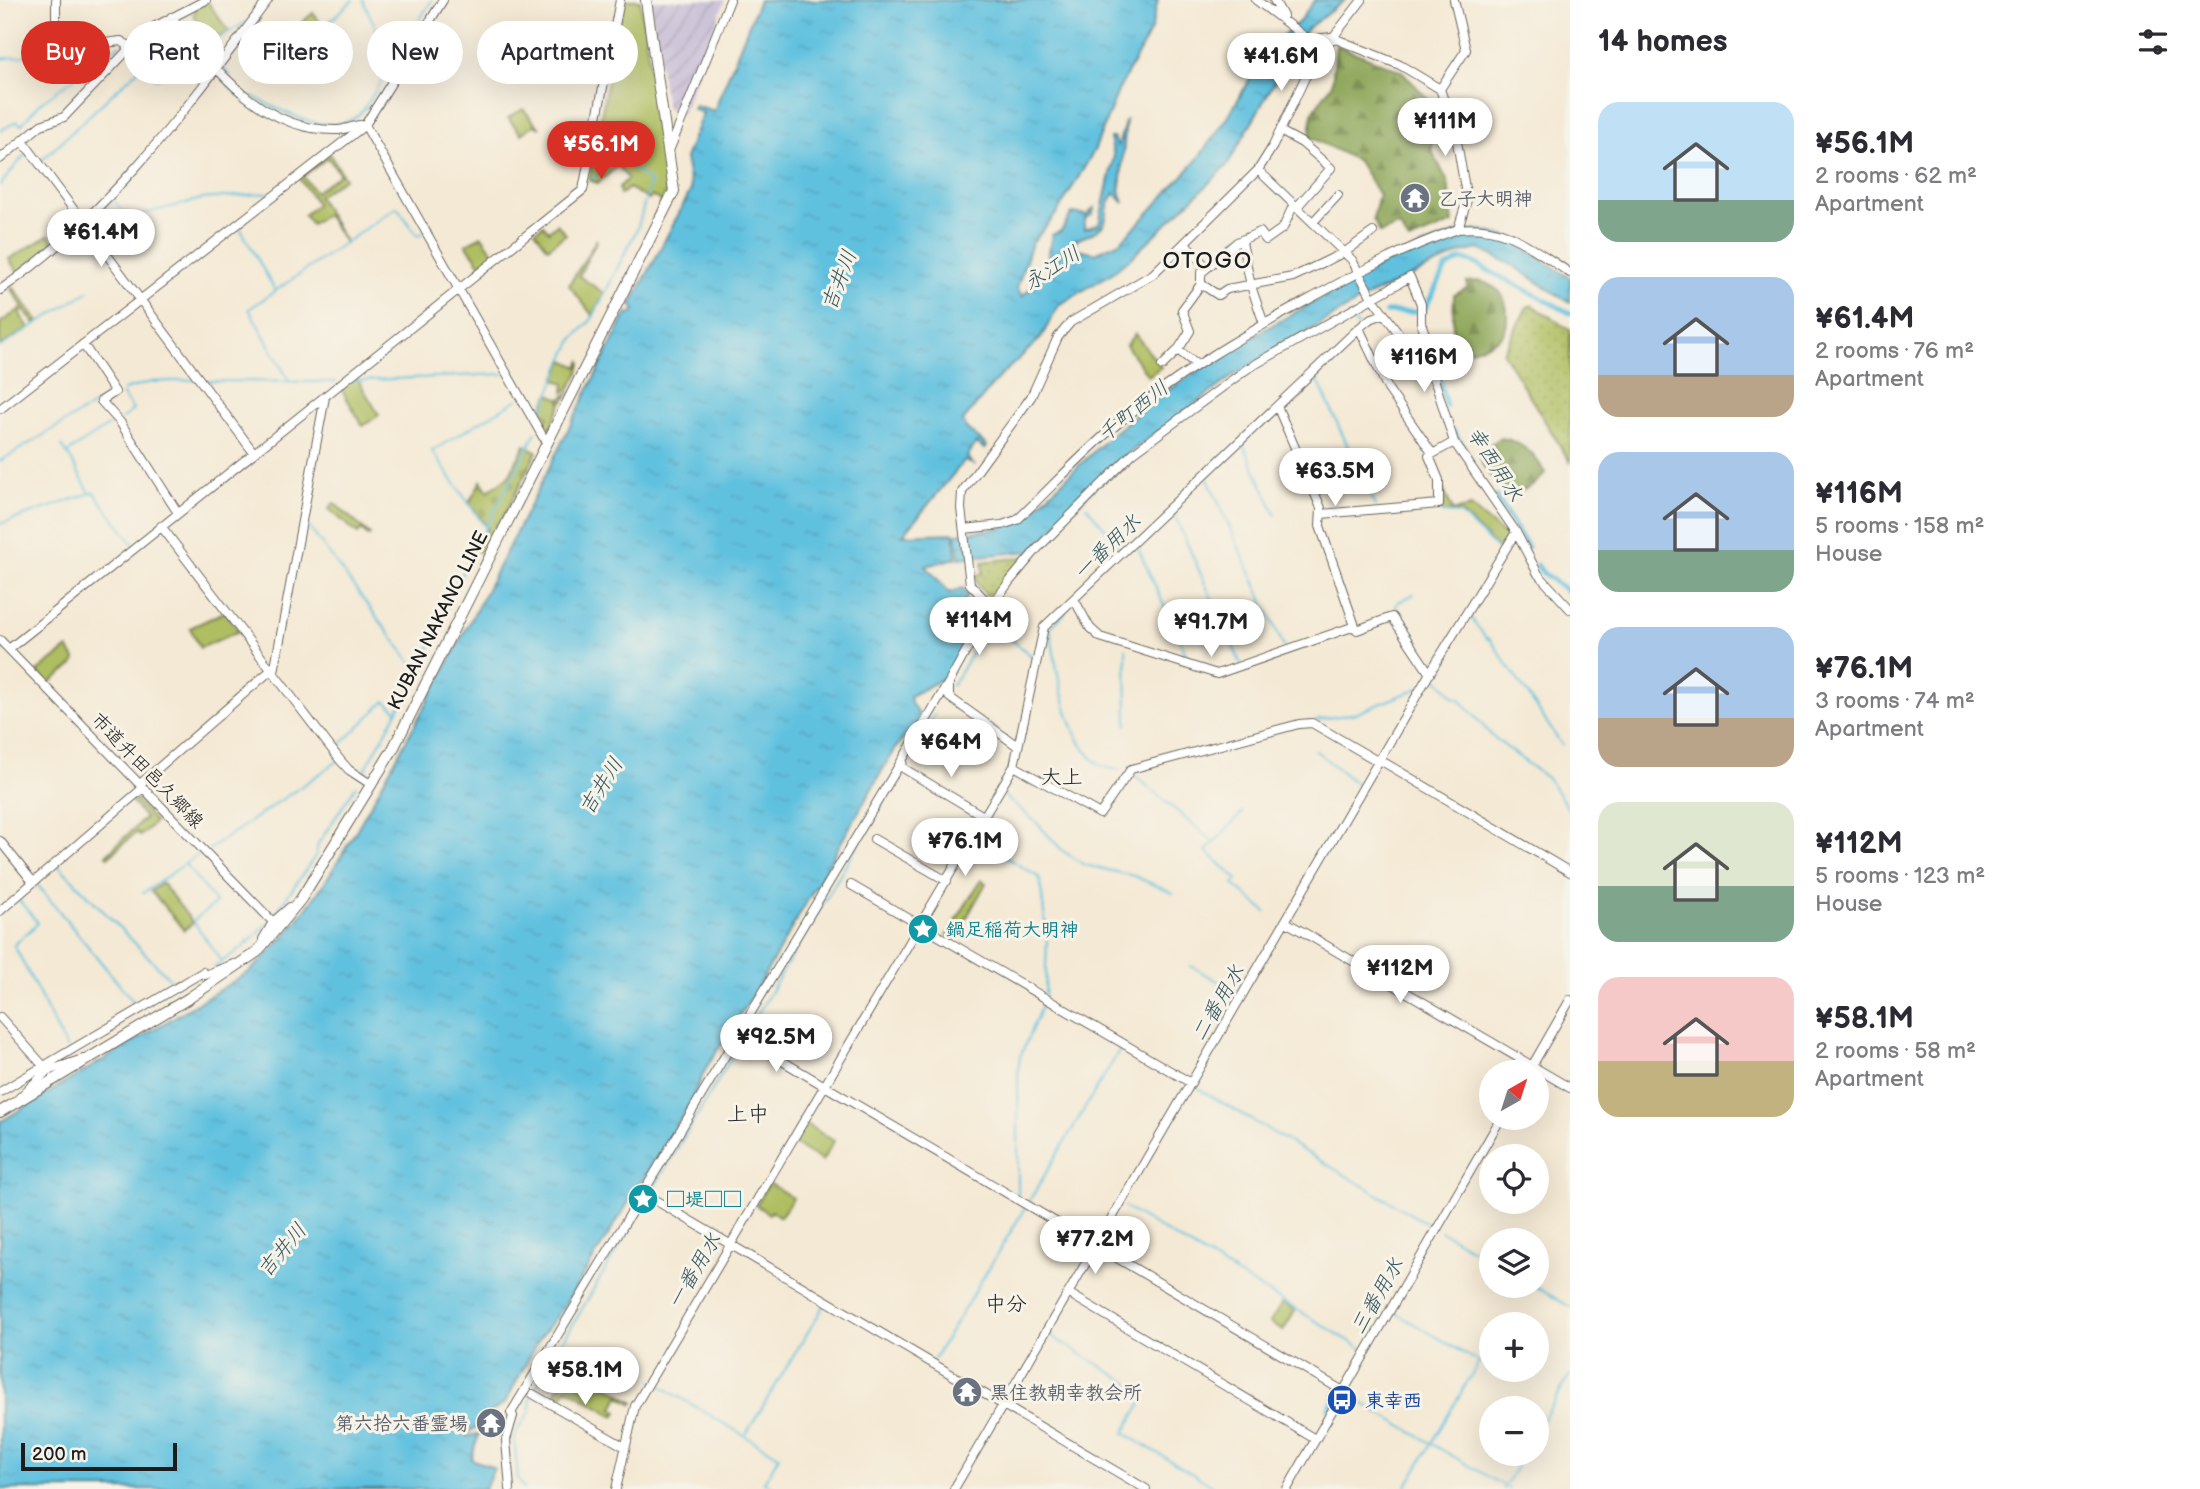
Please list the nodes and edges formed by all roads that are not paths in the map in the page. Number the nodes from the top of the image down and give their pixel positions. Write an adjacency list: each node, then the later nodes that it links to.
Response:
1 (57, 0): 17 (street)
2 (206, 0): 12 (street)
3 (268, 0): 19 (street)
4 (443, 0): 23 (street)
5 (646, 0): 26 (main road, KUBAN NAKANO LINE)
6 (730, 0): 26 (street)
7 (1256, 0): 15 (street)
8 (1274, 0): 15 (street)
9 (1362, 0): 16 (street)
10 (1454, 0): 22 (street)
11 (618, 1): 43 (street)
12 (171, 18): 13 (street); 14 (street)
13 (165, 21)
14 (174, 21)
15 (1284, 22): 16 (street)
16 (1331, 37): 22 (street); 24 (street)
17 (124, 43)
18 (124, 49): 25 (street)
19 (224, 58)
20 (224, 77): 23 (street)
21 (203, 84): 32 (street)
22 (1440, 89): 33 (street)
23 (364, 125): 43 (street); 46 (street)
24 (1280, 131): 28 (street); 30 (street)
25 (22, 140): 27 (street); 32 (street)
26 (669, 151): 58 (main road, KUBAN NAKANO LINE)
27 (0, 159)
28 (1258, 170): 30 (street); 36 (street)
29 (1338, 195): 31 (street)
30 (1294, 207): 31 (street); 35 (street)
31 (1313, 222): 37 (street)
32 (84, 223): 44 (street); 46 (street)
33 (1458, 229): 39 (street); 40 (street)
34 (1373, 233): 37 (street)
35 (1242, 242): 38 (street); 42 (street)
36 (1186, 244): 38 (street); 65 (street)
37 (1345, 252): 39 (street); 42 (street)
38 (1207, 268): 41 (street)
39 (1359, 273): 45 (street); 48 (street)
40 (1570, 273)
41 (1201, 284): 42 (street); 51 (street)
42 (1252, 284): 48 (street)
43 (458, 288): 55 (street); 58 (street)
44 (0, 290)
45 (1371, 296): 47 (street); 54 (street); 68 (street)
46 (140, 299): 50 (street); 60 (street)
47 (1384, 314): 49 (street); 54 (street)
48 (1264, 324): 52 (street)
49 (1359, 328): 56 (street); 61 (street)
50 (83, 344): 57 (street); 62 (street)
51 (1178, 350): 52 (street); 53 (street)
52 (1197, 365): 65 (street)
53 (1162, 366)
54 (1436, 382): 59 (street)
55 (323, 398): 60 (street); 72 (street)
56 (1277, 406): 63 (street); 67 (street)
57 (0, 409)
58 (548, 441): 79 (main road, KUBAN NAKANO LINE)
59 (1454, 442): 61 (street); 66 (street)
60 (253, 451): 62 (street)
61 (1431, 454): 63 (street)
62 (178, 512): 64 (street)
63 (1321, 514): 70 (street)
64 (162, 526): 71 (street); 72 (street)
65 (964, 529): 68 (street)
66 (1516, 532): 69 (street); 73 (street)
67 (1072, 602): 70 (street); 75 (street)
68 (991, 606): 74 (street)
69 (1570, 609)
70 (1355, 626): 73 (street)
71 (4, 646): 80 (street, 市道升田邑久郷線)
72 (272, 672): 79 (street); 80 (street)
73 (1430, 674): 77 (street)
74 (949, 682): 75 (street); 76 (street)
75 (1016, 745): 78 (street)
76 (903, 757): 81 (street); 97 (street)
77 (1378, 761): 78 (street); 84 (street); 91 (street)
78 (1014, 764): 81 (street)
79 (372, 785): 88 (main road, KUBAN NAKANO LINE)
80 (141, 786): 86 (street); 90 (street, 市道升田邑久郷線)
81 (984, 816): 85 (street)
82 (874, 839): 85 (street)
83 (0, 841): 86 (street)
84 (1570, 872)
85 (946, 880): 92 (street)
86 (32, 881): 89 (street)
87 (851, 885): 92 (street)
88 (301, 899): 90 (street); 93 (main road, KUBAN NAKANO LINE)
89 (0, 911)
90 (273, 922): 93 (street)
91 (1286, 922): 99 (street); 103 (street)
92 (919, 924): 103 (street); 104 (street)
93 (257, 951): 94 (main road, KUBAN NAKANO LINE)
94 (247, 961): 98 (main road, KUBAN NAKANO LINE); 101 (street)
95 (1570, 1000): 100 (street)
96 (0, 1017): 101 (street)
97 (741, 1037): 104 (street); 110 (street)
98 (89, 1059): 101 (street); 107 (main road, KUBAN NAKANO LINE)
99 (1517, 1060)
100 (1533, 1060)
101 (46, 1068): 106 (street); 107 (street)
102 (1549, 1077): 105 (street)
103 (1190, 1082): 112 (street)
104 (823, 1086): 111 (street); 112 (street)
105 (1570, 1088)
106 (0, 1092)
107 (16, 1102): 108 (main road, KUBAN NAKANO LINE)
108 (0, 1112)
109 (1494, 1130): 114 (street)
110 (647, 1195): 111 (street); 119 (street)
111 (729, 1244): 116 (street); 118 (street)
112 (1095, 1244): 113 (street); 114 (street)
113 (1068, 1293): 116 (street); 117 (street)
114 (1341, 1389): 117 (street)
115 (533, 1394): 118 (street)
116 (1001, 1404): 121 (street); 122 (street)
117 (1313, 1438): 123 (street)
118 (624, 1446): 120 (street)
119 (510, 1489)
120 (616, 1489)
121 (954, 1489)
122 (1146, 1489)
123 (1287, 1489)

